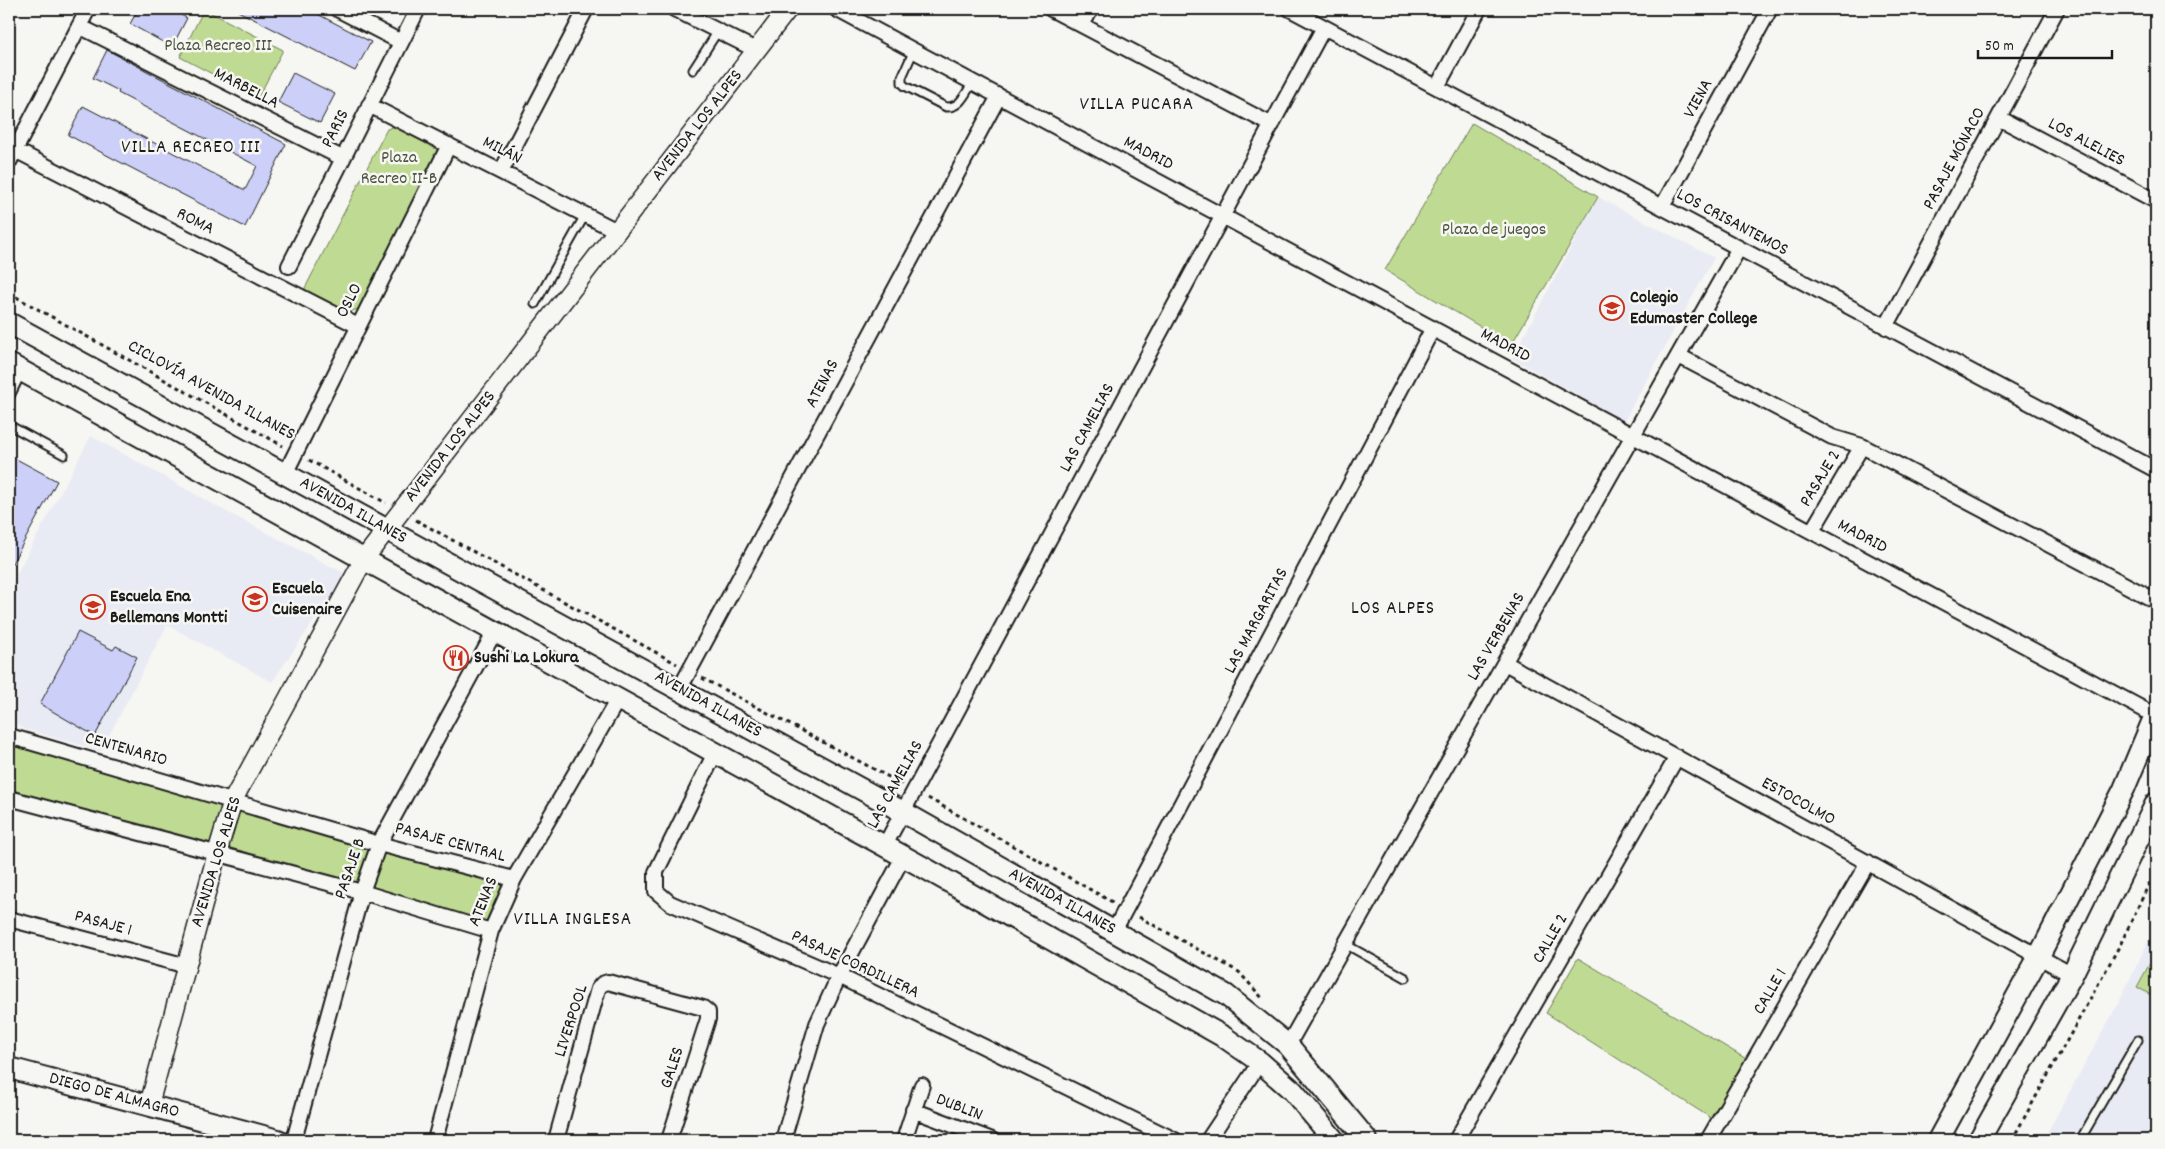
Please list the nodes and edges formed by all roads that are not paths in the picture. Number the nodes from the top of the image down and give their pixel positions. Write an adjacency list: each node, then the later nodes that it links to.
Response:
1 (337, 9): 17 (street)
2 (418, 9): 17 (street, PARIS)
3 (586, 9): 30 (street)
4 (674, 9): 16 (street)
5 (788, 9): 18 (street, AVENIDA LOS ALPES)
6 (836, 9): 19 (street, MADRID)
7 (1052, 9): 14 (street)
8 (1091, 9): 14 (street)
9 (1290, 9): 15 (street, LOS CRISANTEMOS)
10 (1479, 9): 22 (street)
11 (1770, 9): 32 (street, VIENA)
12 (2057, 9): 25 (street, PASAJE MÓNACO)
13 (82, 14): 28 (street); 29 (street, MARBELLA)
14 (1082, 25): 26 (street)
15 (1324, 27): 22 (street, LOS CRISANTEMOS); 26 (street, LAS CAMELIAS)
16 (718, 31): 18 (street); 20 (lane)
17 (401, 42): 24 (street, PARIS)
18 (756, 50): 35 (street, AVENIDA LOS ALPES)
19 (914, 50): 21 (street, MADRID); 21 (lane)
20 (693, 70)
21 (973, 82): 23 (street, MADRID)
22 (1437, 87): 32 (street, LOS CRISANTEMOS)
23 (1000, 96): 34 (street, MADRID); 58 (street, ATENAS)
24 (370, 104): 27 (street, MILÁN); 29 (street, PARIS)
25 (1999, 118): 31 (street, LOS ALELIES); 41 (street, PASAJE MÓNACO)
26 (1272, 125): 34 (street, LAS CAMELIAS)
27 (449, 145): 30 (street, MILÁN); 40 (street, OSLO)
28 (12, 156): 40 (street, ROMA)
29 (342, 158): 37 (street, PARIS)
30 (501, 172): 33 (street, MILÁN)
31 (2156, 201)
32 (1662, 207): 36 (street, LOS CRISANTEMOS)
33 (586, 214): 35 (street, MILÁN); 38 (lane)
34 (1223, 216): 42 (street, MADRID); 67 (street, LAS CAMELIAS)
35 (617, 231): 52 (street, AVENIDA LOS ALPES)
36 (1739, 248): 41 (street, LOS CRISANTEMOS); 43 (street, LAS VERBENAS)
37 (288, 266)
38 (535, 304)
39 (9, 323): 51 (main road, AVENIDA ILLANES)
40 (358, 326): 51 (street, OSLO)
41 (1886, 327): 50 (street, LOS CRISANTEMOS)
42 (1433, 328): 47 (street, MADRID); 77 (street, LAS MARGARITAS)
43 (1679, 356): 47 (street, LAS VERBENAS); 48 (street)
44 (16, 368): 45 (lane); 54 (main road, AVENIDA ILLANES)
45 (9, 398)
46 (9, 425): 49 (lane)
47 (1633, 436): 53 (street, MADRID); 57 (street, LAS VERBENAS)
48 (1862, 446): 53 (street, PASAJE 2); 55 (street)
49 (64, 455)
50 (2156, 470)
51 (285, 474): 52 (main road, AVENIDA ILLANES)
52 (387, 530): 54 (street, AVENIDA LOS ALPES); 58 (main road, AVENIDA ILLANES)
53 (1812, 531): 60 (street, MADRID)
54 (364, 558): 56 (main road, AVENIDA ILLANES); 65 (street, AVENIDA LOS ALPES)
55 (2156, 601)
56 (495, 631): 59 (main road, AVENIDA ILLANES); 68 (street, PASAJE B)
57 (1505, 662): 63 (street, ESTOCOLMO); 78 (street, LAS VERBENAS)
58 (679, 690): 67 (main road, AVENIDA ILLANES)
59 (618, 699): 62 (main road, AVENIDA ILLANES); 73 (street, ATENAS)
60 (2156, 714): 79 (main road)
61 (9, 736): 65 (street, CENTENARIO)
62 (714, 753): 69 (main road, AVENIDA ILLANES); 82 (street, PASAJE CORDILLERA)
63 (1678, 757): 72 (street, ESTOCOLMO); 105 (street, CALLE 2)
64 (9, 798): 70 (street)
65 (233, 800): 68 (street, PASAJE CENTRAL); 70 (street, AVENIDA LOS ALPES)
66 (2156, 803): 81 (main road)
67 (903, 812): 69 (street, LAS CAMELIAS); 77 (main road, AVENIDA ILLANES)
68 (378, 844): 73 (street, PASAJE CENTRAL); 74 (street, PASAJE B)
69 (884, 847): 71 (main road, AVENIDA ILLANES)
70 (217, 853): 74 (street); 80 (street, AVENIDA LOS ALPES)
71 (903, 857): 82 (street); 87 (main road, AVENIDA ILLANES)
72 (1868, 862): 79 (street, ESTOCOLMO); 106 (street, CALLE 1)
73 (514, 880): 76 (street, ATENAS)
74 (362, 892): 76 (street); 94 (street, PASAJE B)
75 (9, 919): 80 (street, PASAJE 1)
76 (491, 931): 95 (street, ATENAS)
77 (1114, 931): 86 (main road, AVENIDA ILLANES)
78 (1345, 944): 83 (lane); 86 (street, LAS VERBENAS)
79 (2039, 956): 81 (street, ESTOCOLMO); 107 (main road)
80 (188, 966): 90 (street, AVENIDA LOS ALPES)
81 (2072, 975): 108 (main road)
82 (839, 976): 98 (street); 101 (street, PASAJE CORDILLERA)
83 (1406, 978)
84 (703, 1008): 96 (street, LIVERPOOL); 97 (street, GALES)
85 (2138, 1040): 109 (lane)
86 (1288, 1045): 104 (main road, AVENIDA ILLANES)
87 (1260, 1062): 102 (street); 103 (main road, AVENIDA ILLANES)
88 (9, 1068): 90 (main road, DIEGO DE ALMAGRO)
89 (922, 1084): 91 (street)
90 (150, 1105): 93 (main road, DIEGO DE ALMAGRO)
91 (913, 1110): 99 (street); 100 (street, DUBLIN)
92 (2156, 1136): 110 (lane)
93 (278, 1140)
94 (294, 1140)
95 (435, 1140)
96 (556, 1140)
97 (669, 1140)
98 (783, 1140)
99 (904, 1140)
100 (992, 1140)
101 (1175, 1140)
102 (1208, 1140)
103 (1334, 1140)
104 (1367, 1140)
105 (1456, 1140)
106 (1708, 1140)
107 (1938, 1140)
108 (1979, 1140)
109 (2080, 1140)
110 (2154, 1140)

